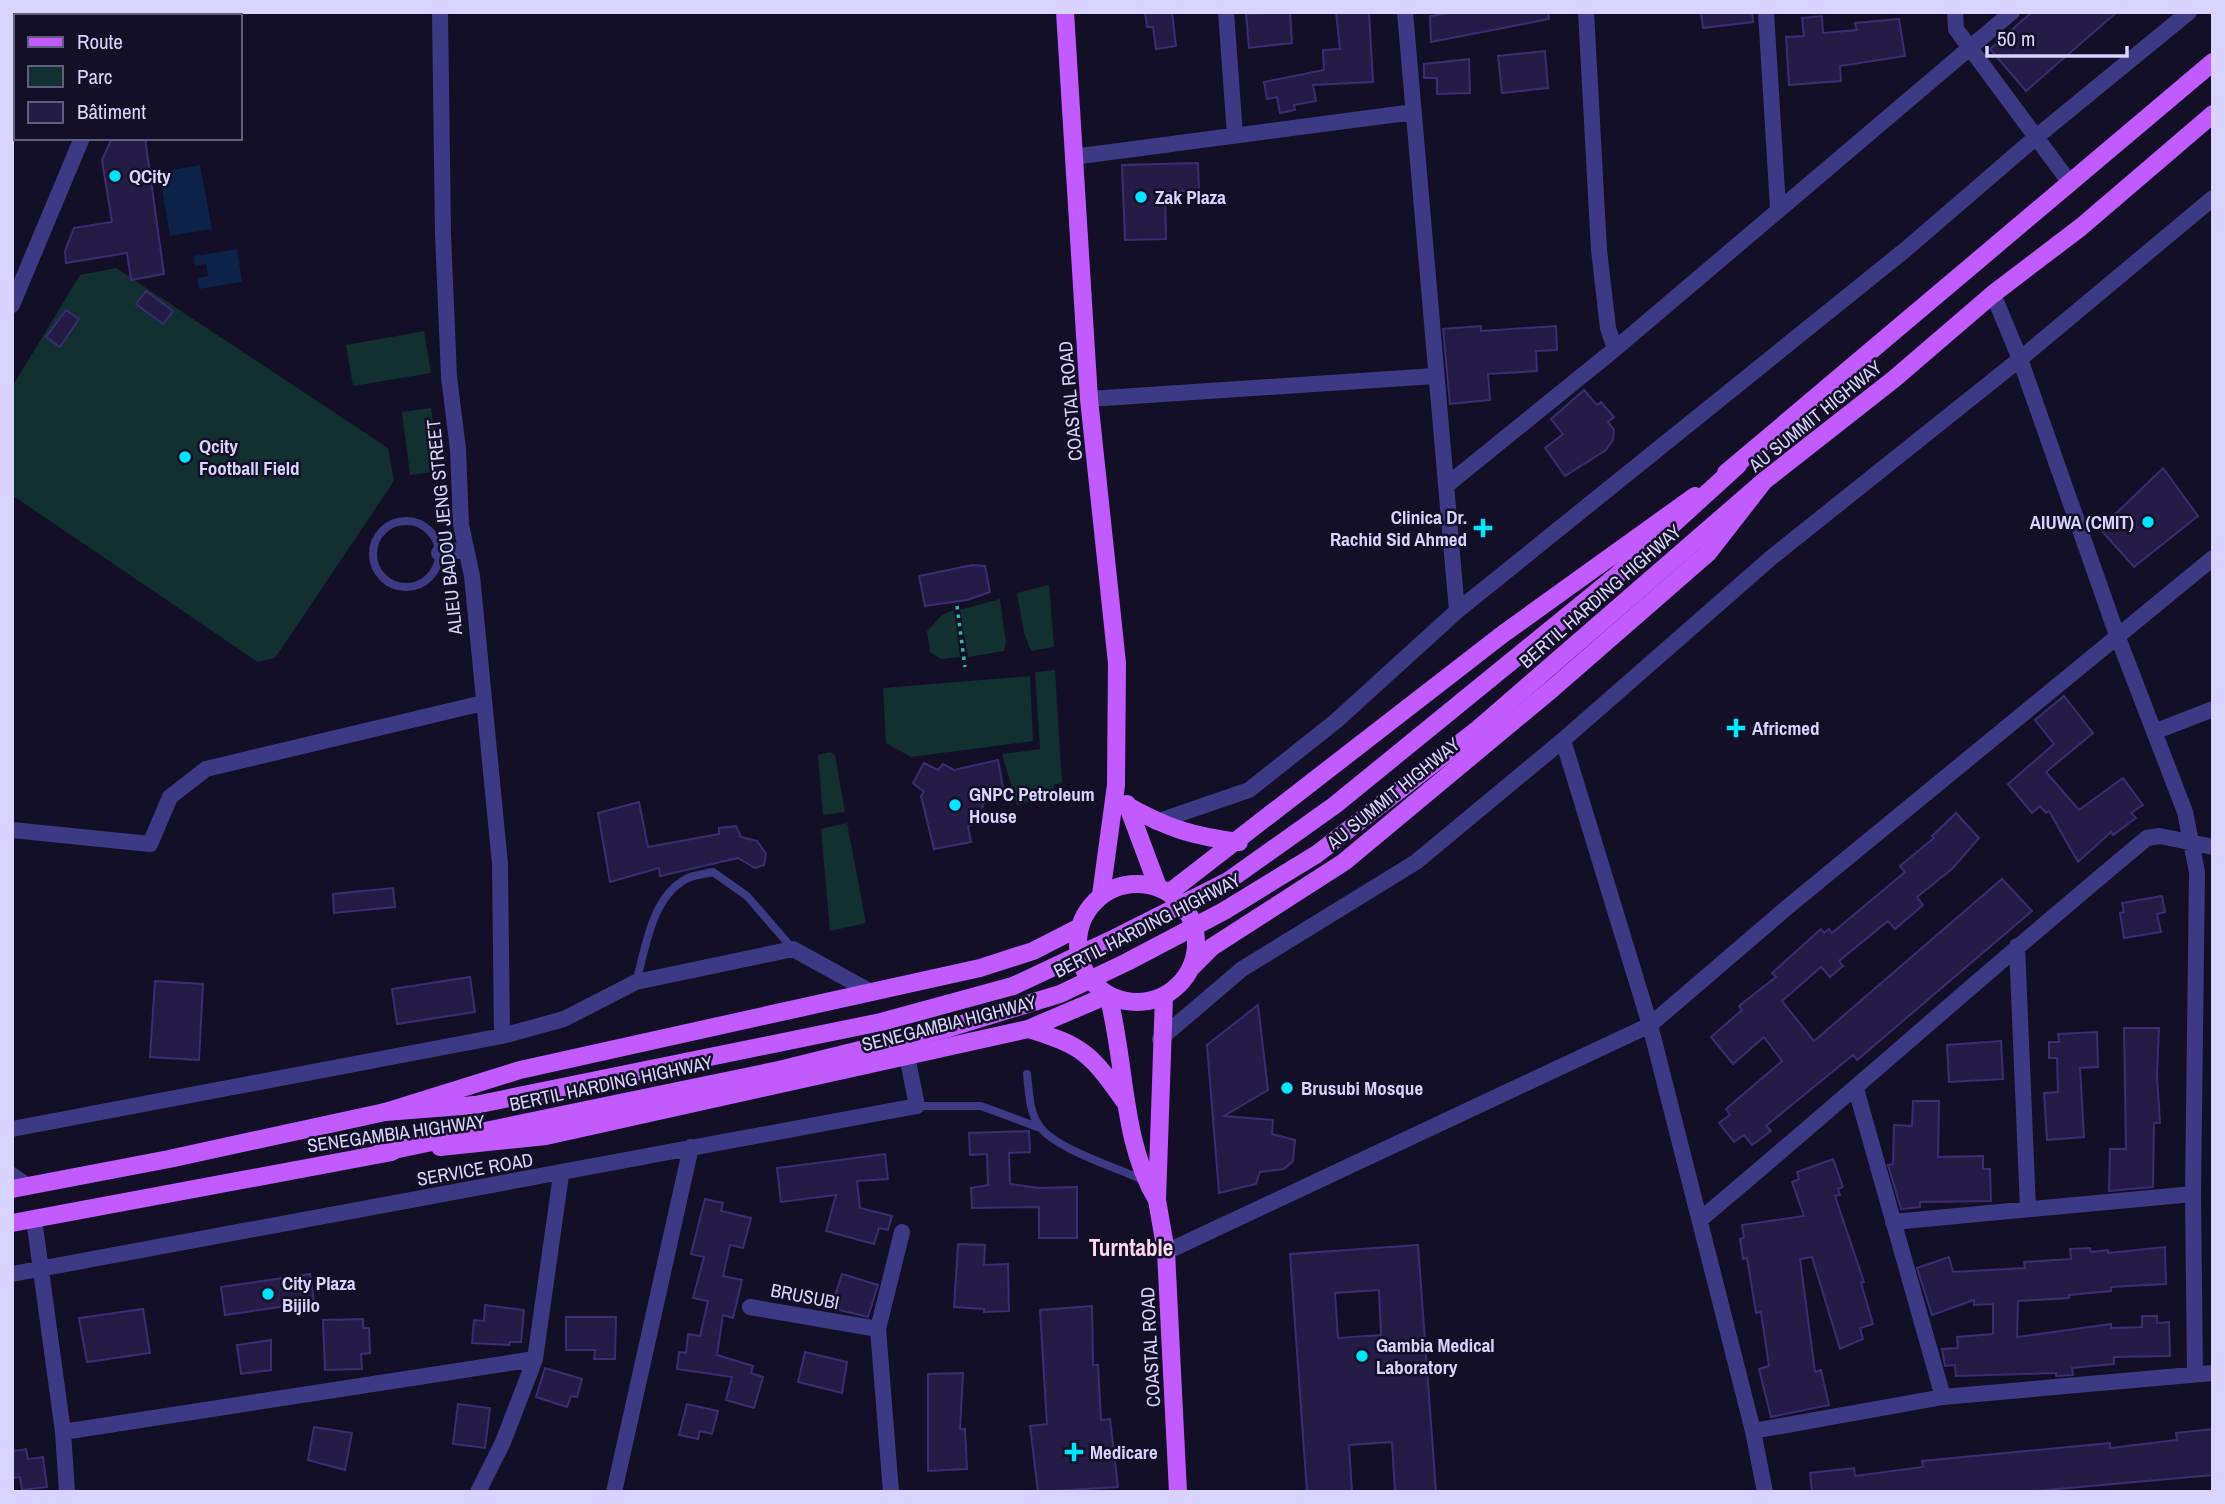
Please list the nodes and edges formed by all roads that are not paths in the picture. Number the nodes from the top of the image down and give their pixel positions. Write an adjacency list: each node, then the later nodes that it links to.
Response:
1 (440, 12): 30 (street, ALIEU BADOU JENG STREET)
2 (1065, 12): 17 (main road, COASTAL ROAD)
3 (1226, 12): 14 (street)
4 (1405, 12): 12 (street)
5 (1586, 12): 23 (street)
6 (1766, 12): 20 (street)
7 (1955, 12): 10 (street)
8 (2012, 12): 10 (street)
9 (2189, 12): 15 (street)
10 (1969, 48): 15 (street); 20 (street)
11 (2213, 62): 18 (main road, AU SUMMIT HIGHWAY)
12 (1414, 112): 14 (street); 25 (street)
13 (2213, 114): 21 (main road, AU SUMMIT HIGHWAY)
14 (1235, 135): 17 (street)
15 (2035, 138): 18 (street); 33 (street)
16 (81, 140): 22 (street)
17 (1073, 157): 26 (main road, COASTAL ROAD)
18 (2070, 183): 27 (main road, AU SUMMIT HIGHWAY)
19 (2213, 198): 24 (street)
20 (1778, 208): 23 (street)
21 (1993, 293): 24 (street); 28 (main road, AU SUMMIT HIGHWAY)
22 (12, 305)
23 (1615, 349): 29 (street)
24 (2020, 359): 34 (street); 38 (street)
25 (1435, 376): 26 (street); 29 (street)
26 (1089, 399): 39 (main road, COASTAL ROAD)
27 (1738, 465): 43 (main road, AU SUMMIT HIGHWAY); 65 (main road, BERTIL HARDING HIGHWAY, bridge)
28 (1764, 481): 51 (main road, AU SUMMIT HIGHWAY); 69 (main road, BERTIL HARDING HIGHWAY, bridge)
29 (1447, 485): 33 (street)
30 (466, 549): 31 (street); 35 (street, ALIEU BADOU JENG STREET)
31 (439, 553): 31 (lane)
32 (2213, 558): 34 (street)
33 (1457, 611): 41 (street)
34 (2117, 635): 37 (street); 56 (street)
35 (483, 704): 42 (street); 58 (street, ALIEU BADOU JENG STREET)
36 (2213, 709): 37 (street)
37 (2154, 732): 44 (street)
38 (1563, 740): 56 (street); 59 (street)
39 (1116, 785): 40 (main road); 47 (main road, COASTAL ROAD)
40 (1128, 806): 41 (main road); 46 (main road)
41 (1156, 822): 43 (main road)
42 (12, 830)
43 (1239, 842): 46 (main road, AU SUMMIT HIGHWAY)
44 (2191, 843): 45 (street); 49 (street); 74 (street)
45 (2213, 847)
46 (1164, 889): 47 (main road); 51 (main road)
47 (1101, 895): 48 (main road)
48 (1080, 927): 53 (main road, SENEGAMBIA HIGHWAY); 54 (main road)
49 (2017, 946): 62 (street); 76 (street)
50 (793, 949): 52 (street); 52 (lane); 53 (street)
51 (1191, 968): 55 (main road)
52 (636, 982): 58 (street)
53 (871, 992): 65 (main road, SENEGAMBIA HIGHWAY)
54 (1108, 995): 55 (main road); 57 (main road, SENEGAMBIA HIGHWAY); 64 (main road, COASTAL ROAD)
55 (1164, 996): 59 (main road, COASTAL ROAD)
56 (1650, 1025): 78 (street); 82 (street)
57 (1028, 1029): 60 (main road, SENEGAMBIA HIGHWAY); 64 (main road)
58 (502, 1036): 67 (street)
59 (1160, 1039): 75 (main road, COASTAL ROAD)
60 (907, 1056): 63 (street); 69 (main road, SENEGAMBIA HIGHWAY)
61 (1027, 1074): 66 (lane)
62 (1856, 1089): 78 (street); 79 (street)
63 (917, 1106): 66 (lane); 68 (street, SERVICE ROAD)
64 (1128, 1106): 72 (main road, COASTAL ROAD)
65 (385, 1112): 73 (main road, SENEGAMBIA HIGHWAY)
66 (1040, 1128): 72 (lane)
67 (12, 1129)
68 (691, 1147): 70 (street, SERVICE ROAD); 95 (street)
69 (379, 1153): 77 (main road, SENEGAMBIA HIGHWAY)
70 (561, 1174): 83 (street, SERVICE ROAD); 87 (street)
71 (12, 1175): 73 (street)
72 (1146, 1182): 75 (main road, COASTAL ROAD)
73 (20, 1187)
74 (2193, 1194): 76 (street); 89 (street)
75 (1157, 1200): 82 (main road, COASTAL ROAD)
76 (2028, 1209): 79 (street)
77 (34, 1219): 80 (main road, SENEGAMBIA HIGHWAY); 83 (street)
78 (1701, 1219): 92 (street)
79 (1893, 1222): 90 (street)
80 (12, 1223)
81 (902, 1232): 86 (street)
82 (1166, 1252): 97 (main road, COASTAL ROAD)
83 (40, 1268): 84 (street, SERVICE ROAD); 91 (street)
84 (12, 1274)
85 (750, 1307): 86 (street, BRUSUBI)
86 (878, 1329): 96 (street)
87 (535, 1359): 91 (street); 94 (street)
88 (2213, 1373): 89 (street)
89 (2195, 1374): 90 (street)
90 (1943, 1397): 92 (street)
91 (62, 1432): 93 (street)
92 (1753, 1432): 98 (street)
93 (66, 1492)
94 (478, 1492)
95 (614, 1492)
96 (891, 1492)
97 (1178, 1492)
98 (1765, 1492)

